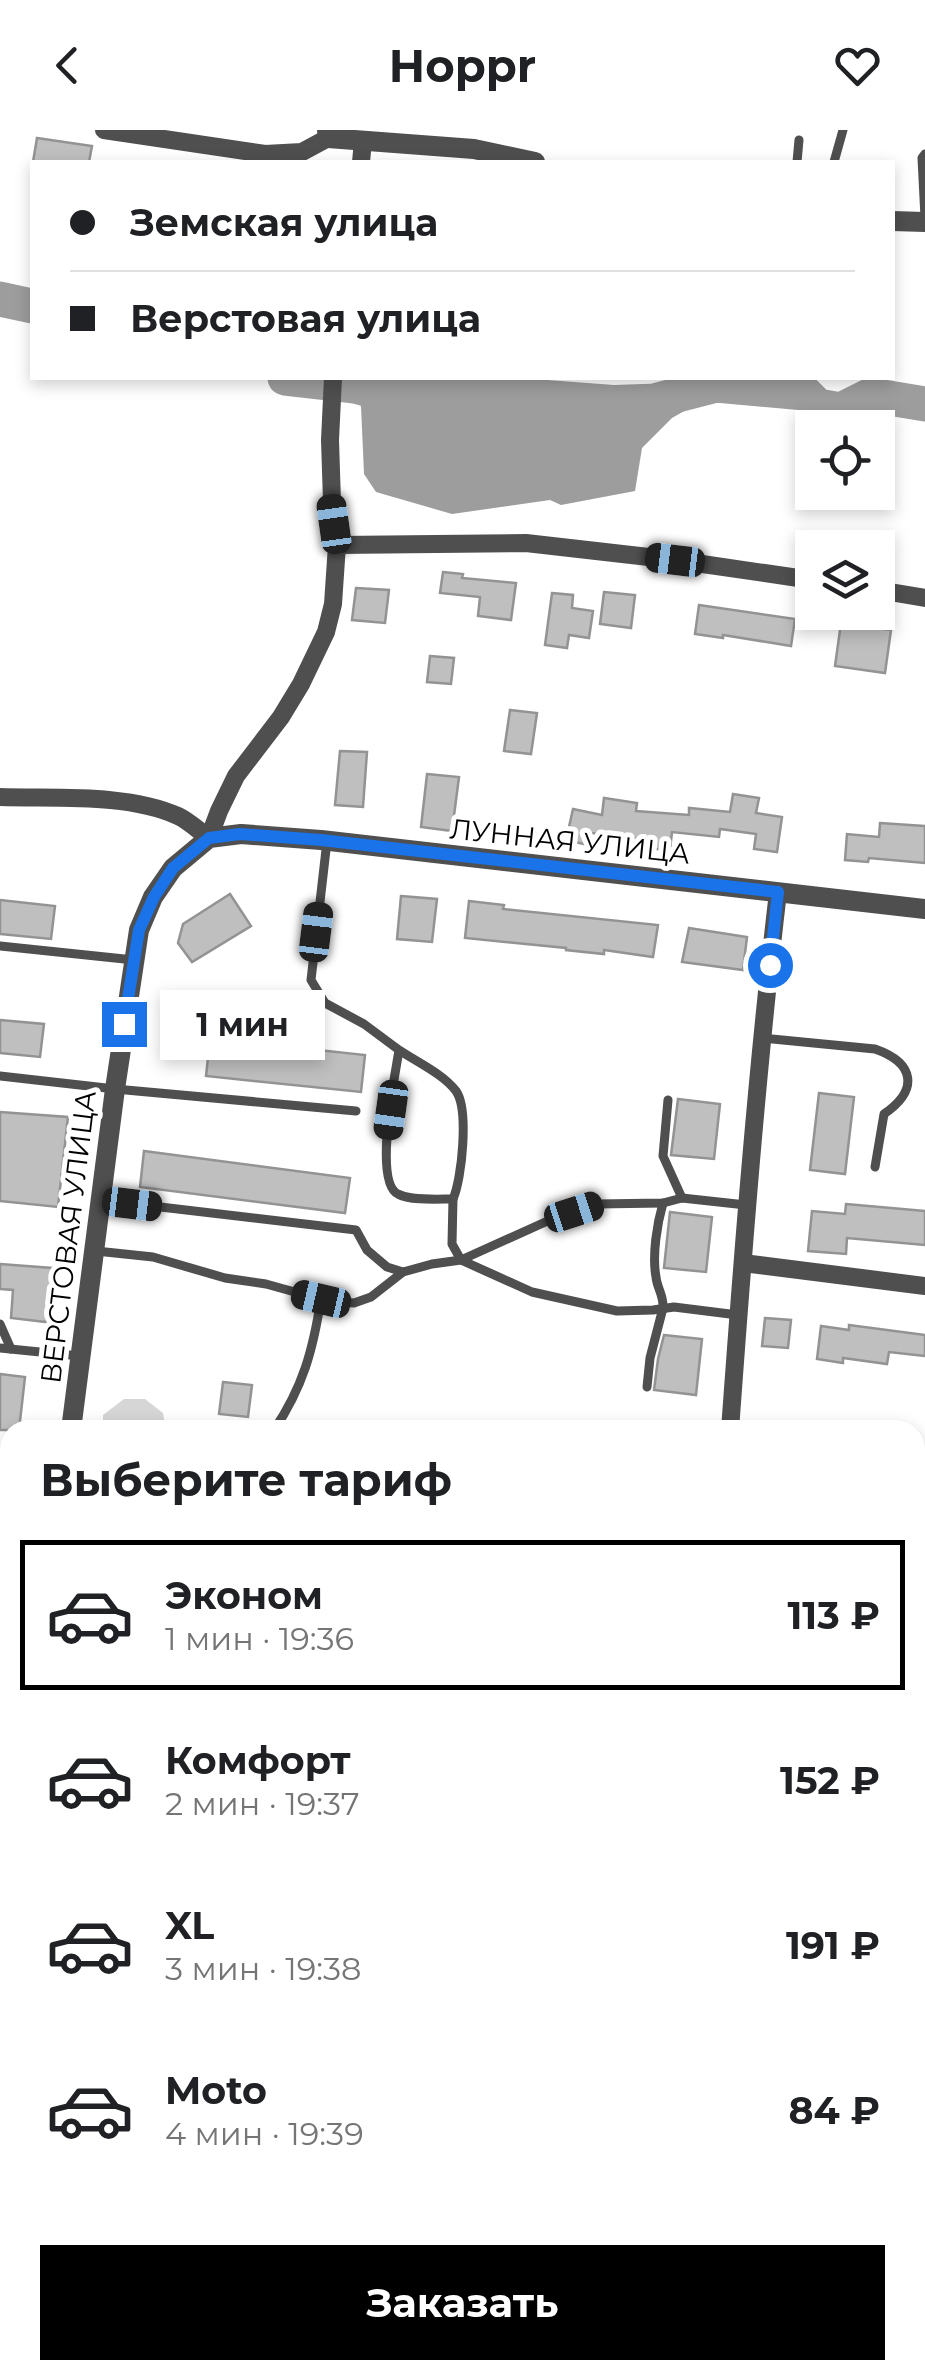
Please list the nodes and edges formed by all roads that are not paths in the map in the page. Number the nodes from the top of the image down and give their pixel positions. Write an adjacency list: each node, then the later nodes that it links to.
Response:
1 (104, 130): 3 (street)
2 (843, 130): 9 (lane)
3 (327, 134): 5 (street)
4 (799, 140): 8 (lane)
5 (362, 152): 7 (street)
6 (925, 154): 10 (lane)
7 (527, 160)
8 (797, 160)
9 (835, 160)
10 (925, 220): 11 (street)
11 (895, 221)
12 (332, 386): 13 (street)
13 (337, 545): 14 (street); 18 (street)
14 (795, 578)
15 (895, 593): 16 (street)
16 (925, 598)
17 (0, 796): 18 (street)
18 (209, 838): 19 (street, ЛУННАЯ УЛИЦА); 23 (street, ВЕРСТОВАЯ УЛИЦА)
19 (327, 841): 20 (street, ЛУННАЯ УЛИЦА); 25 (lane)
20 (778, 892): 21 (street, ЛУННАЯ УЛИЦА); 24 (street)
21 (925, 909)
22 (0, 946): 23 (lane)
23 (134, 960): 27 (street, ВЕРСТОВАЯ УЛИЦА)
24 (761, 1038): 30 (lane); 35 (street)
25 (398, 1050): 32 (lane); 32 (lane)
26 (0, 1076): 27 (lane)
27 (115, 1089): 29 (lane); 33 (street, ВЕРСТОВАЯ УЛИЦА)
28 (668, 1100): 31 (lane)
29 (356, 1111)
30 (876, 1168)
31 (682, 1198): 34 (lane); 35 (lane)
32 (453, 1199): 37 (lane)
33 (101, 1200): 36 (street, ВЕРСТОВАЯ УЛИЦА); 39 (lane)
34 (663, 1203): 37 (lane); 42 (lane)
35 (746, 1205): 38 (street)
36 (95, 1251): 41 (lane); 46 (street, ВЕРСТОВАЯ УЛИЦА)
37 (461, 1260): 39 (lane); 42 (lane)
38 (742, 1262): 40 (street); 43 (street)
39 (403, 1272): 41 (lane)
40 (925, 1286)
41 (321, 1299): 49 (lane)
42 (663, 1308): 43 (lane); 47 (lane)
43 (738, 1315): 50 (street)
44 (0, 1324): 45 (lane)
45 (6, 1348): 46 (lane)
46 (80, 1356): 48 (street, ВЕРСТОВАЯ УЛИЦА)
47 (647, 1386)
48 (71, 1420)
49 (280, 1420)
50 (731, 1420)

